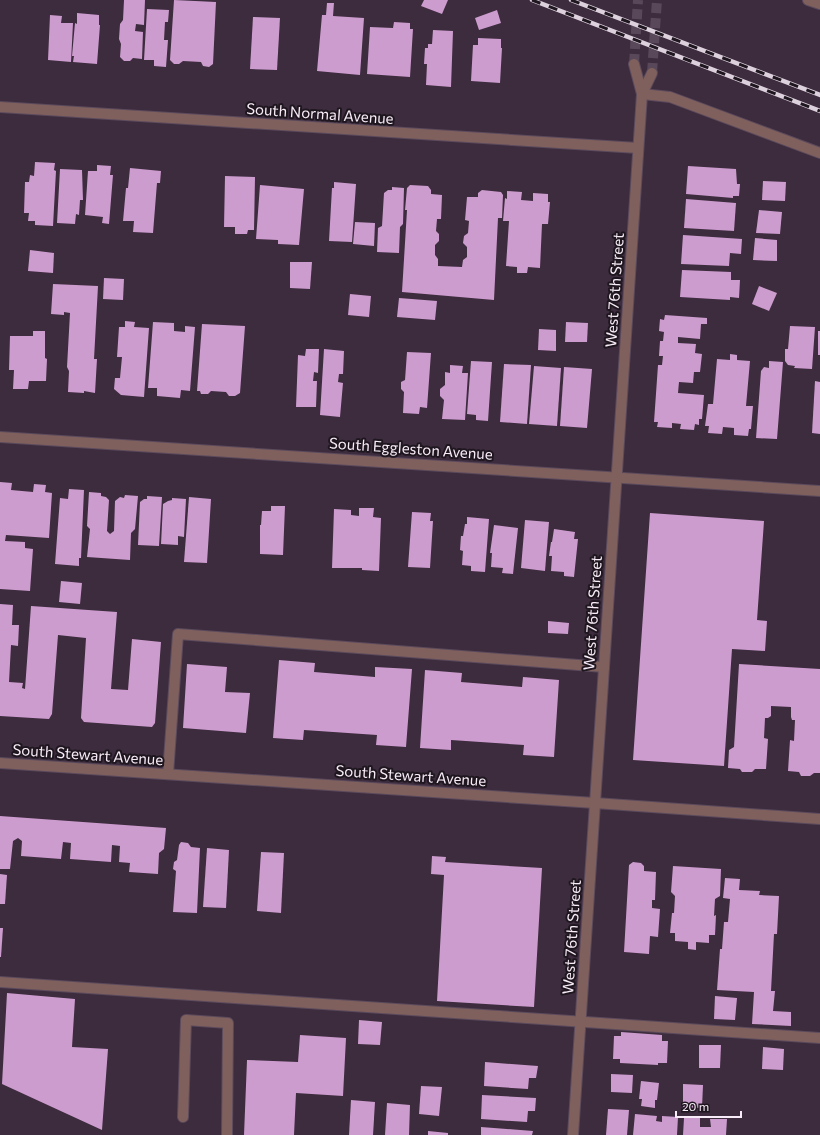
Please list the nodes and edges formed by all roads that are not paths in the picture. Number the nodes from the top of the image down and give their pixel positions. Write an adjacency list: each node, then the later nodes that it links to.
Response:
1 (808, 0): 2 (street)
2 (820, 4)
3 (634, 64): 5 (street, West 76th Street)
4 (652, 73): 5 (street, West 76th Street)
5 (642, 94): 7 (street, West 76th Street); 8 (street)
6 (0, 107): 7 (street, South Normal Avenue)
7 (638, 148): 10 (street, West 76th Street)
8 (820, 153)
9 (0, 437): 10 (street, South Eggleston Avenue)
10 (617, 476): 11 (street, South Eggleston Avenue); 12 (street, West 76th Street)
11 (820, 490)
12 (604, 667): 14 (street); 15 (street, West 76th Street)
13 (0, 763): 14 (street, South Stewart Avenue)
14 (168, 774): 15 (street, South Stewart Avenue)
15 (595, 803): 16 (street, South Stewart Avenue); 18 (street, West 76th Street)
16 (820, 819)
17 (0, 982): 18 (street)
18 (580, 1022): 19 (street); 22 (street, West 76th Street)
19 (820, 1038)
20 (183, 1117): 21 (street)
21 (226, 1135)
22 (573, 1135)

